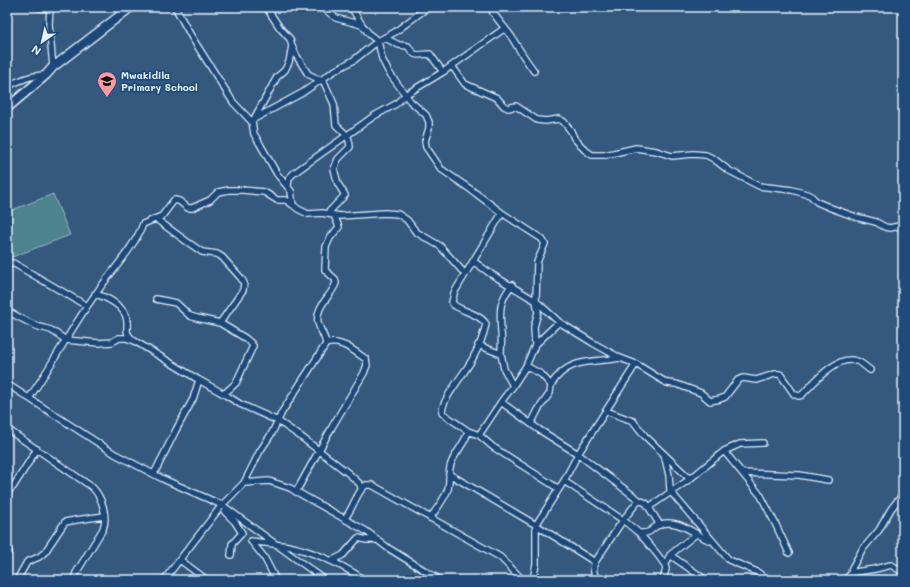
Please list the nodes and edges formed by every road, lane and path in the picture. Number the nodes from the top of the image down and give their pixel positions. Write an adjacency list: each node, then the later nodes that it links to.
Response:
1 (38, 7): 2 (street)
2 (50, 7): 16 (street)
3 (131, 7): 16 (main road)
4 (175, 7): 24 (street)
5 (266, 7): 14 (street)
6 (320, 7): 10 (street)
7 (351, 7): 10 (street)
8 (428, 7): 12 (street)
9 (490, 7): 11 (street)
10 (362, 26): 13 (street)
11 (505, 28): 15 (street); 17 (street)
12 (386, 38): 13 (street); 18 (street)
13 (378, 41): 20 (street); 22 (street)
14 (292, 46): 20 (street); 24 (street)
15 (452, 66): 18 (street); 31 (street)
16 (53, 67): 19 (main road)
17 (534, 71)
18 (443, 72): 22 (street)
19 (46, 76): 21 (street); 23 (main road)
20 (321, 80): 24 (street); 25 (street)
21 (7, 87)
22 (405, 95): 25 (street); 28 (street)
23 (7, 108)
24 (253, 120): 26 (street)
25 (347, 134): 26 (street); 29 (street)
26 (288, 186): 27 (street)
27 (293, 205): 29 (street); 30 (street)
28 (502, 213): 32 (street); 38 (street)
29 (331, 214): 34 (street); 45 (street)
30 (156, 219): 36 (street); 42 (street)
31 (903, 225)
32 (474, 261): 34 (street); 35 (street)
33 (7, 265): 39 (street)
34 (465, 274): 46 (street)
35 (512, 285): 38 (street); 48 (street)
36 (95, 294): 39 (street); 44 (street)
37 (156, 299): 42 (street)
38 (536, 301): 41 (street); 47 (street)
39 (87, 306): 43 (street)
40 (7, 311): 43 (street)
41 (559, 322): 47 (street); 49 (street)
42 (220, 323): 57 (street)
43 (66, 340): 44 (street); 58 (street)
44 (133, 340): 53 (street)
45 (326, 344): 61 (street); 68 (street)
46 (478, 345): 48 (street); 64 (street)
47 (535, 345): 51 (street)
48 (501, 354): 56 (street)
49 (620, 358): 50 (street); 55 (street)
50 (636, 364): 52 (street); 60 (street)
51 (526, 366): 55 (street); 56 (street)
52 (870, 370)
53 (199, 380): 57 (street); 73 (street)
54 (7, 384): 58 (street)
55 (551, 385): 62 (street)
56 (513, 386): 59 (street)
57 (224, 394): 61 (street)
58 (29, 398): 73 (street)
59 (501, 402): 62 (street); 65 (street)
60 (606, 411): 70 (street); 71 (street)
61 (278, 421): 68 (street); 78 (street)
62 (531, 424): 70 (street)
63 (7, 429): 67 (street)
64 (468, 431): 65 (street); 74 (street)
65 (479, 435): 80 (street)
66 (763, 443): 69 (street)
67 (37, 449): 81 (street); 89 (street)
68 (319, 451): 79 (street); 82 (street)
69 (724, 451): 72 (street); 75 (street)
70 (578, 454): 77 (street); 86 (street)
71 (664, 454): 75 (street); 83 (street)
72 (743, 473): 76 (street); 100 (street)
73 (154, 474): 87 (street)
74 (449, 474): 90 (street); 93 (street)
75 (690, 479): 83 (street)
76 (828, 480)
77 (564, 481): 80 (street); 92 (street)
78 (244, 483): 82 (street); 87 (street)
79 (361, 488): 90 (street); 91 (street)
80 (559, 489): 93 (street)
81 (8, 490): 85 (street)
82 (296, 492): 91 (street)
83 (672, 492): 88 (street); 98 (street)
84 (903, 494): 108 (street)
85 (7, 500)
86 (639, 500): 88 (street); 92 (street)
87 (224, 507): 99 (street); 101 (street); 103 (street)
88 (649, 507): 94 (street)
89 (104, 516): 109 (street); 110 (street)
90 (430, 518): 117 (street)
91 (344, 519): 97 (street)
92 (623, 520): 95 (street); 105 (street)
93 (536, 525): 105 (street); 118 (street)
94 (660, 525): 95 (street); 96 (street)
95 (639, 533): 106 (street)
96 (696, 534): 98 (street); 102 (street)
97 (377, 540): 104 (street); 116 (street)
98 (713, 542): 122 (street)
99 (276, 545): 104 (street); 113 (street); 114 (street)
100 (789, 552)
101 (231, 555)
102 (670, 555): 106 (street); 121 (street)
103 (180, 560): 111 (street); 112 (street)
104 (331, 561): 115 (street)
105 (595, 562): 119 (street)
106 (665, 565): 120 (street)
107 (903, 572): 108 (street)
108 (851, 574): 123 (street)
109 (17, 580)
110 (74, 580)
111 (164, 580)
112 (207, 580)
113 (276, 580)
114 (324, 580)
115 (365, 580)
116 (440, 580)
117 (522, 580)
118 (533, 580)
119 (597, 580)
120 (663, 580)
121 (706, 580)
122 (764, 580)
123 (844, 580)

